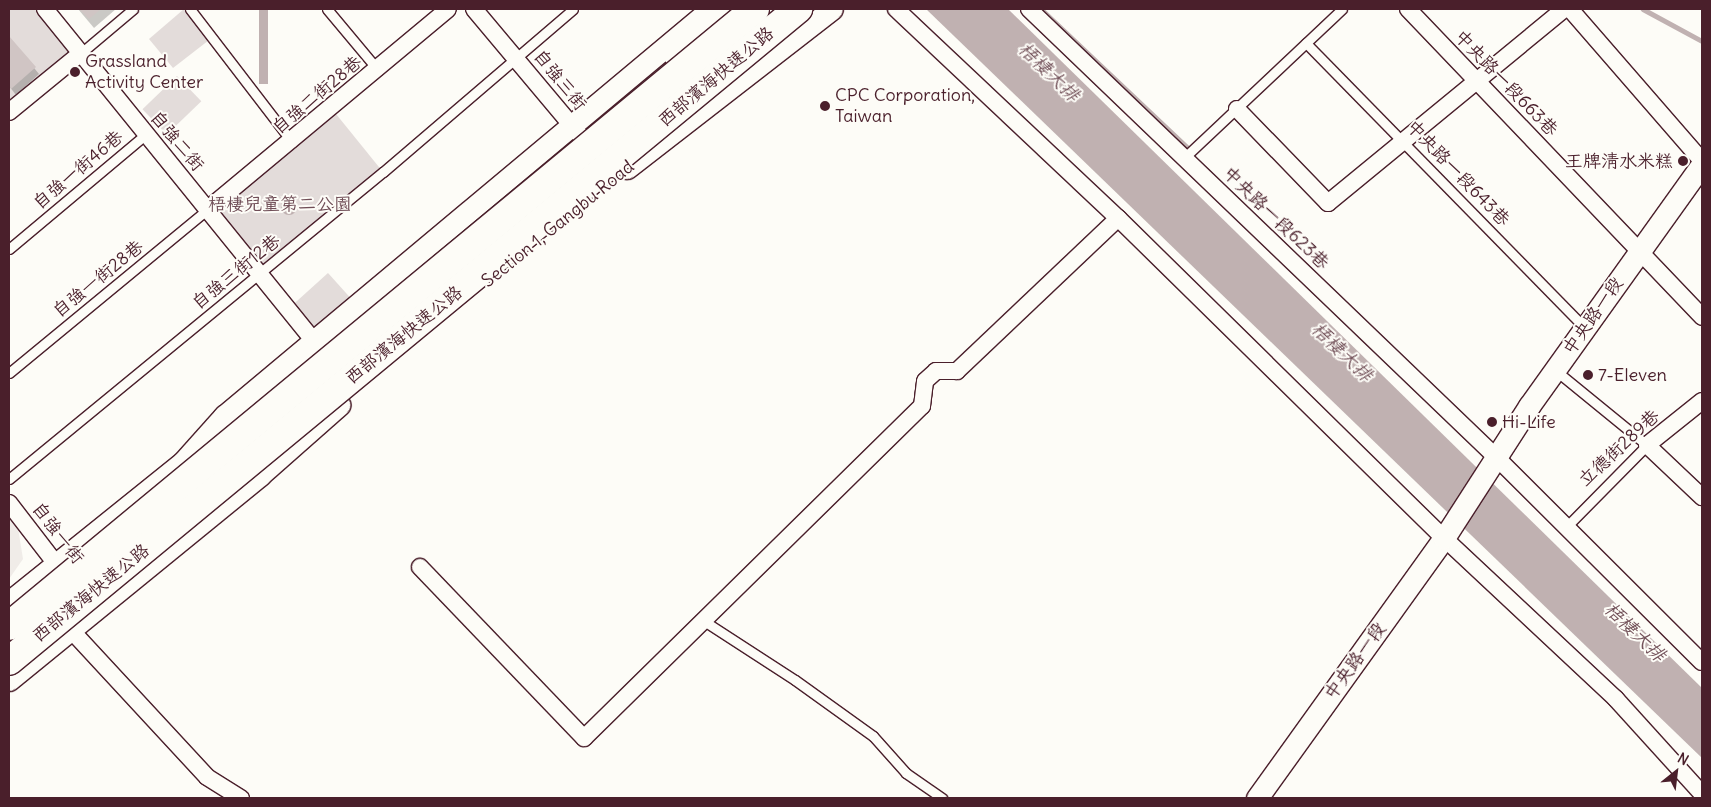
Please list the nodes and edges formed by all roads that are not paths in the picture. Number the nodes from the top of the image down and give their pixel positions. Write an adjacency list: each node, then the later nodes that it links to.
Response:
1 (45, 9): 22 (street, 自強二街)
2 (133, 9): 22 (lane)
3 (190, 9): 32 (lane)
4 (327, 9): 24 (lane)
5 (448, 9): 24 (street, 自強二街28巷)
6 (474, 9): 23 (street, 自強三街)
7 (574, 9): 23 (lane, 自強三街12巷)
8 (711, 9): 28 (street, Section 1, Gangbu Road)
9 (731, 9): 29 (highway, bridge)
10 (755, 9): 29 (highway, 西部濱海快速公路, bridge)
11 (778, 9): 34 (street, Section 1, Gangbu Road)
12 (798, 9): 33 (highway, 西部濱海快速公路, bridge)
13 (813, 9): 33 (highway, bridge)
14 (832, 9): 37 (street, Section 1, Gangbu Road)
15 (896, 9): 39 (street)
16 (1029, 9): 35 (street, 中央路一段623巷)
17 (1342, 9): 21 (lane)
18 (1408, 9): 25 (street, 中央路一段663巷)
19 (1564, 9): 25 (street)
20 (1570, 9): 36 (street)
21 (1306, 43): 26 (lane); 31 (lane, 中央路一段643巷)
22 (81, 53): 27 (street); 30 (street, 自強二街)
23 (516, 58): 28 (street, 自強三街); 42 (lane, 自強三街12巷)
24 (378, 70): 32 (street, 自強二街28巷)
25 (1477, 82): 31 (street); 41 (street, 中央路一段663巷)
26 (1237, 109): 31 (street); 35 (lane)
27 (9, 112)
28 (570, 124): 34 (street, 自強三街); 45 (street, Section 1, Gangbu Road)
29 (615, 126): 66 (highway, 西部濱海快速公路, bridge)
30 (146, 134): 38 (street, 自強二街); 40 (lane, 自強一街46巷)
31 (1403, 140): 44 (lane, 中央路一段643巷)
32 (292, 142): 38 (street, 自強二街28巷)
33 (636, 144): 68 (highway, 西部濱海快速公路, bridge)
34 (598, 158): 37 (street, 自強三街); 47 (street, Section 1, Gangbu Road)
35 (1184, 158): 54 (street, 中央路一段623巷)
36 (1702, 162): 41 (street, 中央路一段)
37 (614, 177): 49 (street, Section 1, Gangbu Road)
38 (208, 209): 42 (street, 自強二街); 48 (lane, 自強一街28巷)
39 (1118, 218): 60 (street); 65 (street)
40 (9, 249)
41 (1639, 250): 43 (street, 中央路一段663巷); 44 (street, 中央路一段)
42 (260, 273): 45 (street, 自強二街); 55 (lane, 自強三街12巷)
43 (1702, 317)
44 (1586, 328): 46 (street, 中央路一段)
45 (313, 340): 47 (street, 自強二街); 53 (street, Section 1, Gangbu Road)
46 (1555, 370): 52 (lane); 54 (street, 中央路一段)
47 (338, 371): 49 (street, 自強二街); 51 (street, Section 1, Gangbu Road)
48 (9, 373)
49 (352, 393): 58 (street, Section 1, Gangbu Road)
50 (1702, 401): 52 (street, 立德街289巷)
51 (300, 402): 53 (street, Section 1, Gangbu Road); 58 (street, Section 1, Gangbu Road)
52 (1647, 445): 56 (street); 59 (lane, 立德街289巷)
53 (183, 462): 61 (street, Section 1, Gangbu Road)
54 (1491, 463): 59 (street, 中央路一段623巷); 60 (street, 中央路一段)
55 (9, 479)
56 (1702, 497)
57 (9, 502): 61 (street, 自強一街)
58 (221, 506): 64 (street, Section 1, Gangbu Road)
59 (1566, 527): 69 (street, 中央路一段623巷)
60 (1448, 530): 71 (street); 74 (street, 中央路一段)
61 (55, 563): 63 (street, Section 1, Gangbu Road); 64 (street, 自強一街)
62 (420, 567): 65 (street)
63 (9, 602)
64 (93, 612): 67 (street, Section 1, Gangbu Road)
65 (704, 621): 73 (lane)
66 (9, 626)
67 (71, 630): 70 (street, Section 1, Gangbu Road); 72 (street)
68 (9, 661)
69 (1702, 662)
70 (9, 680)
71 (1702, 794)
72 (241, 798)
73 (942, 798)
74 (1257, 798)

